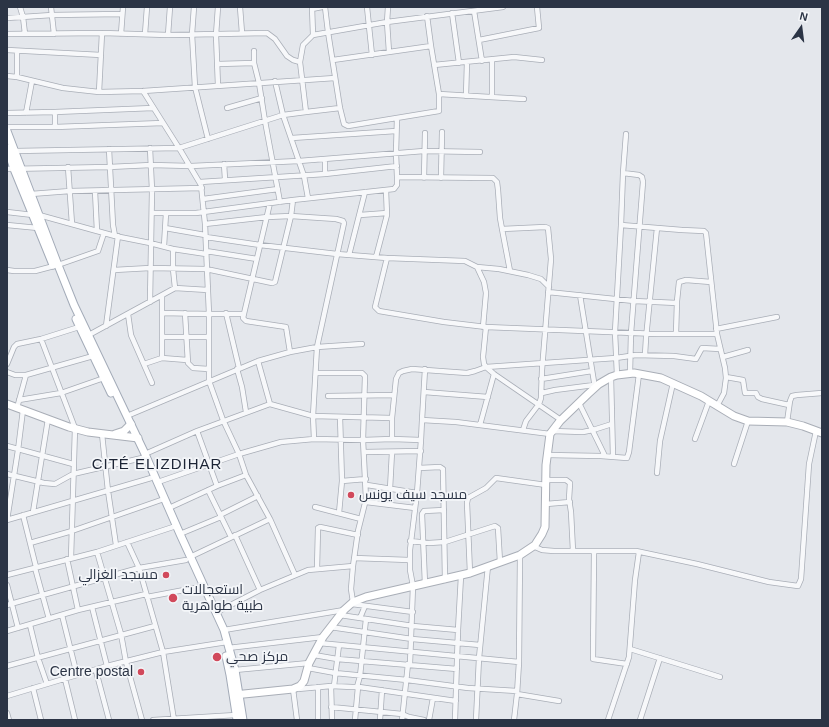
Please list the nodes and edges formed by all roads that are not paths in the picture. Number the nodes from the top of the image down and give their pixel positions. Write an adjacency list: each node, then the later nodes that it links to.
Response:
1 (20, 7): 21 (street)
2 (51, 7): 19 (street)
3 (123, 7): 18 (street)
4 (147, 7): 32 (street)
5 (170, 7): 34 (street)
6 (194, 7): 33 (street)
7 (218, 7): 35 (street)
8 (240, 7): 27 (street)
9 (322, 7): 15 (street)
10 (325, 7): 25 (street)
11 (367, 7): 24 (street)
12 (388, 7): 23 (street)
13 (503, 7): 16 (street)
14 (537, 7): 37 (street)
15 (312, 8): 36 (street)
16 (472, 10): 17 (street); 37 (street)
17 (452, 13): 20 (street); 52 (street)
18 (122, 14): 19 (street); 31 (street)
19 (52, 15): 21 (street); 30 (street)
20 (427, 16): 23 (street); 38 (street)
21 (23, 17): 22 (street); 29 (street)
22 (7, 18)
23 (387, 22): 24 (street); 42 (street)
24 (368, 25): 25 (street); 44 (street)
25 (328, 32): 36 (street); 45 (street)
26 (102, 33): 30 (street); 31 (street); 43 (street)
27 (242, 33): 35 (street); 49 (street)
28 (7, 34): 29 (street)
29 (25, 34): 30 (street)
30 (54, 34)
31 (121, 34): 32 (street)
32 (145, 34): 34 (street)
33 (192, 34): 34 (street); 35 (street); 63 (street)
34 (168, 35)
35 (216, 35): 53 (street)
36 (313, 35): 49 (street)
37 (479, 40): 48 (street)
38 (431, 46): 42 (street); 54 (street)
39 (7, 50): 40 (street)
40 (17, 51): 43 (street); 56 (street)
41 (254, 51): 51 (street)
42 (389, 52): 44 (street)
43 (100, 55): 65 (street)
44 (372, 55): 45 (street)
45 (333, 60): 57 (street)
46 (492, 60): 47 (street); 48 (street); 68 (street)
47 (542, 60)
48 (482, 61): 50 (street)
49 (300, 62): 58 (street)
50 (467, 62): 52 (street); 67 (street)
51 (254, 63): 53 (street); 61 (street)
52 (459, 63): 54 (street)
53 (218, 64): 62 (street)
54 (434, 64): 66 (street)
55 (7, 76): 56 (street)
56 (17, 77): 59 (street)
57 (335, 78): 58 (street); 73 (street)
58 (302, 80): 60 (street); 75 (street)
59 (32, 81): 65 (street); 77 (street)
60 (275, 81): 61 (street); 78 (street)
61 (259, 83): 62 (street); 69 (street)
62 (218, 86): 63 (street)
63 (195, 87): 64 (street); 89 (street)
64 (143, 91): 65 (street); 71 (street)
65 (99, 92)
66 (439, 94): 67 (street); 79 (street)
67 (466, 96): 68 (street)
68 (492, 97): 70 (street)
69 (262, 98): 72 (street); 80 (street)
70 (524, 99)
71 (153, 108): 74 (street); 81 (street)
72 (227, 108)
73 (340, 108): 75 (street); 79 (street)
74 (55, 112): 77 (street); 83 (street)
75 (306, 112): 78 (street)
76 (7, 113): 77 (street)
77 (26, 113)
78 (283, 115): 80 (street); 90 (street)
79 (397, 118): 85 (street)
80 (265, 121): 89 (street); 101 (street)
81 (163, 123): 83 (street); 92 (street)
82 (7, 127): 83 (street)
83 (55, 127)
84 (7, 131): 96 (main road)
85 (396, 131): 90 (street); 98 (street)
86 (442, 132): 95 (street)
87 (425, 133): 94 (street)
88 (626, 134): 109 (street)
89 (208, 138): 92 (street)
90 (292, 138): 100 (street)
91 (150, 148): 92 (street); 93 (street); 103 (street)
92 (179, 148): 104 (street)
93 (108, 149): 96 (street); 107 (street)
94 (424, 151): 95 (street); 98 (street); 114 (street)
95 (442, 151): 97 (street); 115 (street)
96 (9, 152): 108 (main road)
97 (480, 152)
98 (396, 153): 99 (street); 105 (street)
99 (325, 158): 100 (street); 110 (street)
100 (299, 161): 101 (street); 111 (street)
101 (274, 162): 102 (street); 112 (street)
102 (224, 164): 104 (street); 116 (street)
103 (152, 165): 104 (street); 107 (street); 120 (street)
104 (191, 166): 117 (street)
105 (397, 166): 110 (street); 113 (street)
106 (68, 167): 107 (street); 108 (street); 122 (street)
107 (109, 167): 124 (street)
108 (14, 169): 126 (main road); 137 (main road)
109 (623, 172): 144 (street); 145 (street)
110 (326, 174): 111 (street)
111 (304, 176): 112 (street); 127 (street)
112 (276, 177): 116 (street); 119 (street)
113 (397, 177): 114 (street); 121 (street)
114 (424, 178): 115 (street)
115 (441, 178): 149 (street)
116 (225, 179): 117 (street)
117 (200, 182): 118 (street)
118 (202, 188): 120 (street); 128 (street)
119 (278, 189): 128 (street); 130 (street)
120 (152, 190): 124 (street); 134 (street)
121 (386, 190): 125 (street); 136 (street)
122 (70, 191): 123 (street); 126 (street); 141 (street)
123 (95, 191): 124 (street); 150 (street)
124 (111, 191): 152 (street)
125 (366, 192): 127 (street); 138 (street)
126 (31, 194): 137 (main road)
127 (308, 198): 129 (street)
128 (203, 199): 132 (street)
129 (293, 200): 130 (street); 139 (street)
130 (280, 202): 131 (street)
131 (270, 203): 132 (street); 140 (street)
132 (204, 211): 135 (street); 142 (street)
133 (7, 212): 137 (street)
134 (152, 213): 135 (street); 154 (street)
135 (166, 213): 147 (street)
136 (387, 213): 138 (street); 162 (street)
137 (36, 215): 141 (street); 146 (main road); 165 (main road)
138 (360, 215): 161 (street)
139 (291, 216): 140 (street); 157 (street); 160 (street)
140 (267, 217): 142 (street); 155 (street)
141 (72, 224): 150 (street)
142 (205, 224): 153 (street)
143 (7, 225): 146 (street)
144 (621, 225): 145 (street); 180 (street)
145 (640, 227): 148 (street); 181 (street)
146 (38, 228): 165 (main road)
147 (165, 228): 153 (street); 156 (street)
148 (657, 228): 174 (street); 183 (street)
149 (502, 229): 172 (street); 176 (street)
150 (97, 231): 151 (street)
151 (104, 233): 152 (street); 165 (street)
152 (117, 236): 154 (street); 171 (street)
153 (205, 236): 155 (street); 159 (street)
154 (150, 243): 156 (street); 167 (street)
155 (260, 245): 157 (street); 164 (street)
156 (164, 246): 158 (street)
157 (282, 248): 160 (street); 173 (street)
158 (173, 249): 159 (street); 168 (street)
159 (206, 252): 164 (street); 169 (street)
160 (337, 254): 161 (street); 208 (street)
161 (349, 255): 162 (street)
162 (376, 257): 163 (street)
163 (387, 258): 166 (street); 194 (street)
164 (257, 259): 173 (street)
165 (56, 266): 170 (street); 193 (main road); 202 (main road)
166 (477, 267): 172 (street); 194 (street)
167 (150, 268): 168 (street); 171 (street); 182 (street)
168 (173, 269): 169 (street); 175 (street)
169 (206, 269): 173 (street); 177 (street)
170 (7, 270)
171 (114, 270): 192 (street)
172 (510, 271): 176 (street)
173 (251, 278): 190 (street)
174 (711, 282): 184 (street); 197 (street)
175 (175, 288): 177 (street); 179 (street)
176 (548, 289): 178 (street); 195 (street)
177 (208, 290): 189 (street)
178 (580, 295): 180 (street); 196 (street)
179 (162, 296): 182 (street); 185 (street)
180 (616, 299): 181 (street); 198 (street)
181 (634, 301): 183 (street); 199 (street)
182 (150, 302): 188 (street)
183 (650, 302): 184 (street); 200 (street)
184 (677, 303): 201 (street)
185 (162, 312): 186 (street); 203 (street)
186 (185, 313): 189 (street); 204 (street)
187 (226, 313): 189 (street); 190 (street); 228 (street)
188 (128, 314): 192 (street); 224 (street)
189 (209, 314): 205 (street)
190 (243, 314): 211 (street)
191 (777, 317): 197 (street)
192 (106, 326): 202 (street)
193 (79, 327): 202 (main road); 206 (street)
194 (485, 327): 195 (street); 225 (street)
195 (545, 328): 196 (street); 222 (street)
196 (585, 330): 198 (street); 219 (street)
197 (717, 331): 201 (street); 209 (street)
198 (615, 332): 199 (street); 217 (street)
199 (632, 333): 200 (street); 215 (street)
200 (646, 334): 201 (street); 212 (street)
201 (676, 334)
202 (86, 336): 214 (main road); 263 (main road)
203 (162, 337): 204 (street); 216 (street)
204 (187, 337): 205 (street); 220 (street)
205 (209, 337): 227 (street)
206 (41, 339): 213 (street); 226 (street)
207 (362, 344): 208 (street)
208 (317, 347): 211 (street); 232 (street)
209 (720, 348): 212 (street); 218 (street)
210 (748, 350): 218 (street)
211 (290, 352): 221 (street)
212 (646, 355): 215 (street)
213 (9, 356): 223 (street)
214 (93, 356): 226 (street); 239 (main road)
215 (631, 356): 217 (street); 234 (street)
216 (162, 358): 220 (street); 224 (street)
217 (616, 358): 219 (street); 237 (street)
218 (723, 358): 238 (street)
219 (590, 359): 222 (street); 230 (street)
220 (187, 360): 227 (street)
221 (258, 361): 228 (street); 257 (street)
222 (542, 363): 225 (street); 240 (street)
223 (7, 364)
224 (144, 364): 242 (street)
225 (486, 367): 229 (street); 233 (street)
226 (53, 368): 236 (street); 246 (street)
227 (209, 369): 241 (street)
228 (238, 369): 241 (street); 262 (street)
229 (425, 369): 245 (street); 249 (street)
230 (592, 371): 240 (street); 244 (street)
231 (7, 372): 236 (street)
232 (316, 373): 251 (street); 264 (street)
233 (494, 374): 252 (street); 258 (street)
234 (630, 374): 235 (main road); 237 (main road)
235 (639, 374): 243 (main road); 302 (street)
236 (26, 375): 253 (street)
237 (614, 376): 244 (main road); 274 (street)
238 (726, 377): 259 (street); 260 (street)
239 (104, 378): 246 (street); 275 (main road)
240 (541, 379): 247 (street)
241 (209, 382): 263 (street); 269 (street)
242 (152, 383)
243 (673, 383): 254 (main road); 308 (street)
244 (594, 386): 247 (street); 255 (main road)
245 (424, 392): 252 (street); 270 (street)
246 (61, 393): 253 (street); 277 (street)
247 (542, 393): 258 (street)
248 (822, 393): 259 (street)
249 (394, 395): 251 (street); 267 (street)
250 (328, 396): 251 (street)
251 (364, 396): 266 (street)
252 (488, 396): 276 (street)
253 (19, 400): 261 (street)
254 (709, 401): 260 (main road); 288 (street)
255 (579, 403): 271 (main road); 279 (street)
256 (7, 404): 261 (main road)
257 (270, 404): 262 (street); 264 (street)
258 (539, 404): 271 (street); 278 (street)
259 (789, 405): 273 (street)
260 (717, 406): 272 (main road)
261 (20, 409): 268 (main road); 293 (street)
262 (246, 412): 269 (street)
263 (128, 416): 275 (main road)
264 (313, 416): 265 (street); 286 (street)
265 (340, 417): 266 (street); 289 (street)
266 (364, 418): 267 (street); 290 (street)
267 (392, 418): 287 (street)
268 (48, 419): 277 (main road); 299 (street)
269 (223, 420): 280 (street); 297 (street)
270 (422, 420): 276 (street); 291 (street)
271 (561, 420): 281 (main road)
272 (748, 421): 273 (main road); 305 (street)
273 (787, 422): 282 (main road)
274 (612, 424): 279 (street); 302 (street)
275 (130, 425): 284 (main road); 285 (main road)
276 (480, 425): 278 (street)
277 (75, 428): 283 (main road); 303 (street)
278 (523, 430): 281 (street)
279 (593, 430): 281 (street); 301 (street)
280 (197, 431): 300 (street); 304 (street)
281 (551, 432): 298 (main road)
282 (819, 432): 359 (street)
283 (102, 434): 284 (main road); 306 (street)
284 (113, 435): 285 (main road)
285 (135, 438): 300 (main road)
286 (314, 439): 289 (street); 297 (street)
287 (392, 439): 290 (street); 291 (street)
288 (694, 439)
289 (341, 440): 290 (street); 316 (street)
290 (363, 440): 295 (street)
291 (421, 440): 294 (street)
292 (7, 446): 293 (street)
293 (18, 450): 299 (street); 311 (street)
294 (420, 451): 296 (street); 307 (street)
295 (364, 452): 296 (street); 313 (street)
296 (392, 452): 320 (street)
297 (239, 454): 304 (street); 312 (street)
298 (547, 455): 301 (street); 317 (main road)
299 (42, 456): 303 (street); 315 (street)
300 (144, 456): 306 (street); 314 (main road)
301 (605, 456): 302 (street)
302 (613, 457)
303 (73, 464): 310 (street)
304 (210, 464): 314 (street); 319 (street)
305 (734, 464)
306 (105, 466): 310 (street); 322 (street)
307 (419, 468): 323 (street); 334 (street)
308 (657, 473)
309 (7, 474): 311 (street)
310 (74, 474): 315 (street); 327 (street)
311 (14, 475): 315 (street); 325 (street)
312 (246, 475): 319 (street); 324 (street)
313 (366, 479): 316 (street); 318 (street)
314 (155, 480): 322 (street); 326 (main road); 332 (main road)
315 (37, 481): 335 (street)
316 (342, 481): 336 (street)
317 (546, 483): 329 (street); 330 (main road); 347 (street)
318 (367, 485): 320 (street); 328 (street)
319 (217, 486): 321 (street)
320 (390, 489): 323 (street)
321 (208, 490): 332 (street); 338 (street)
322 (108, 491): 327 (street); 339 (street)
323 (417, 493): 333 (street)
324 (258, 496): 338 (street); 340 (street)
325 (9, 497): 342 (street)
326 (161, 500): 339 (street); 343 (main road)
327 (73, 501): 335 (street); 344 (street)
328 (366, 502): 333 (street); 341 (street)
329 (570, 502): 330 (street); 356 (street)
330 (546, 504): 355 (main road)
331 (315, 507): 336 (street)
332 (169, 508): 343 (main road)
333 (415, 508): 349 (street)
334 (444, 510): 351 (street); 352 (street)
335 (33, 512): 337 (street)
336 (339, 513): 341 (street)
337 (23, 515): 342 (street); 353 (street)
338 (220, 516): 345 (street); 348 (street)
339 (113, 517): 344 (street); 354 (street)
340 (270, 519): 348 (street); 373 (street)
341 (361, 519): 346 (street)
342 (7, 520)
343 (174, 526): 345 (main road); 350 (street); 363 (main road)
344 (72, 531): 353 (street); 362 (street)
345 (180, 534): 363 (main road)
346 (358, 535): 361 (street); 370 (street)
347 (468, 535): 352 (street); 365 (street); 371 (street)
348 (233, 536): 363 (street); 382 (street)
349 (410, 541): 351 (street); 364 (street)
350 (127, 542): 354 (street); 369 (street)
351 (423, 542): 352 (street); 377 (street)
352 (445, 542): 376 (street)
353 (30, 543): 368 (street)
354 (116, 545): 358 (street)
355 (535, 545): 356 (street); 360 (main road)
356 (573, 551): 357 (street)
357 (594, 551): 359 (street); 430 (street)
358 (97, 552): 362 (street); 375 (street)
359 (639, 552): 416 (street)
360 (520, 555): 365 (main road); 428 (street)
361 (354, 558): 364 (street); 366 (street)
362 (69, 559): 368 (street); 379 (street)
363 (188, 559): 369 (street); 381 (main road); 391 (main road)
364 (409, 560): 380 (street)
365 (500, 562): 367 (main road)
366 (353, 566): 370 (street); 386 (street)
367 (488, 566): 371 (main road); 414 (street)
368 (35, 567): 372 (street); 383 (street)
369 (139, 568): 375 (street); 384 (street)
370 (317, 569): 373 (street)
371 (470, 573): 374 (main road)
372 (7, 575)
373 (295, 575): 382 (street)
374 (461, 576): 376 (main road); 404 (street)
375 (105, 578): 379 (street); 385 (street)
376 (445, 580): 377 (main road)
377 (425, 584): 380 (main road)
378 (7, 585): 387 (street)
379 (72, 586): 383 (street); 390 (street)
380 (413, 586): 386 (main road); 392 (street)
381 (200, 587): 384 (street); 412 (main road)
382 (260, 590): 391 (street)
383 (43, 595): 387 (street); 396 (street)
384 (146, 595): 385 (street); 399 (street)
385 (112, 602): 389 (street); 407 (street)
386 (353, 603): 388 (street); 393 (main road)
387 (9, 604): 402 (street)
388 (365, 606): 392 (street); 395 (street)
389 (92, 607): 390 (street); 410 (street)
390 (78, 610): 394 (street)
391 (217, 612): 403 (main road)
392 (413, 612): 400 (street)
393 (342, 613): 395 (street); 401 (main road); 403 (street)
394 (62, 615): 396 (street); 417 (street)
395 (360, 618): 397 (street)
396 (49, 619): 398 (street)
397 (366, 619): 400 (street); 406 (street)
398 (30, 625): 402 (street); 422 (street)
399 (155, 626): 407 (street); 419 (street)
400 (413, 626): 404 (street); 408 (street)
401 (330, 627): 406 (street); 409 (main road)
402 (18, 628): 405 (street)
403 (224, 630): 412 (main road)
404 (458, 630): 411 (street)
405 (7, 631)
406 (365, 632): 408 (street); 415 (street)
407 (121, 634): 410 (street); 427 (street)
408 (412, 639): 411 (street); 418 (street)
409 (321, 640): 412 (street); 413 (street); 420 (main road)
410 (100, 641): 417 (street); 432 (street)
411 (458, 643): 414 (street); 421 (street)
412 (226, 644): 419 (street); 436 (main road); 453 (main road)
413 (339, 645): 415 (street); 425 (street)
414 (480, 645): 423 (street)
415 (362, 647): 418 (street); 426 (street)
416 (630, 649): 424 (street); 430 (street)
417 (70, 650): 422 (street); 438 (street)
418 (411, 651): 421 (street); 429 (street)
419 (163, 652): 427 (street); 465 (street)
420 (314, 655): 425 (street); 433 (main road)
421 (458, 656): 423 (street); 434 (street)
422 (38, 658): 431 (street); 443 (street)
423 (479, 658): 428 (street); 449 (street)
424 (660, 658): 440 (street); 486 (street)
425 (337, 659): 426 (street); 437 (street)
426 (361, 660): 429 (street); 439 (street)
427 (126, 662): 432 (street); 471 (street)
428 (519, 662): 452 (street)
429 (409, 664): 434 (street); 442 (street)
430 (628, 664): 485 (street)
431 (7, 666)
432 (107, 666): 435 (street)
433 (309, 666): 436 (street); 437 (street); 450 (main road)
434 (457, 669): 445 (street)
435 (96, 670): 438 (street); 470 (street)
436 (235, 670): 453 (main road)
437 (335, 673): 439 (street); 444 (street)
438 (77, 675): 441 (street)
439 (360, 676): 442 (street); 447 (street)
440 (720, 678)
441 (65, 679): 443 (street); 469 (street)
442 (407, 680): 445 (street); 454 (street)
443 (46, 684): 448 (street)
444 (333, 686): 446 (street); 447 (street); 459 (street)
445 (456, 686): 449 (street); 457 (street)
446 (318, 687): 450 (street); 475 (street)
447 (357, 687): 451 (street); 460 (street)
448 (33, 688): 455 (street); 468 (street)
449 (478, 688): 452 (street); 483 (street)
450 (294, 689): 453 (main road); 474 (street)
451 (382, 690): 454 (street); 462 (street)
452 (517, 693): 458 (street); 484 (street)
453 (236, 694): 464 (main road); 473 (main road)
454 (405, 694): 456 (street); 463 (street)
455 (7, 696)
456 (433, 698): 457 (street); 481 (street)
457 (456, 700): 482 (street)
458 (559, 702)
459 (331, 707): 460 (street); 476 (street)
460 (356, 710): 462 (street); 477 (street)
461 (7, 712): 467 (street)
462 (381, 712): 463 (street); 478 (street)
463 (402, 714): 479 (street); 480 (street)
464 (237, 718): 466 (street)
465 (173, 719): 466 (street); 472 (street)
466 (202, 719)
467 (9, 720)
468 (41, 720)
469 (75, 720)
470 (109, 720)
471 (142, 720)
472 (153, 720)
473 (243, 720)
474 (297, 720)
475 (318, 720)
476 (332, 720)
477 (355, 720)
478 (380, 720)
479 (402, 720)
480 (424, 720)
481 (429, 720)
482 (455, 720)
483 (476, 720)
484 (514, 720)
485 (608, 720)
486 (640, 720)

